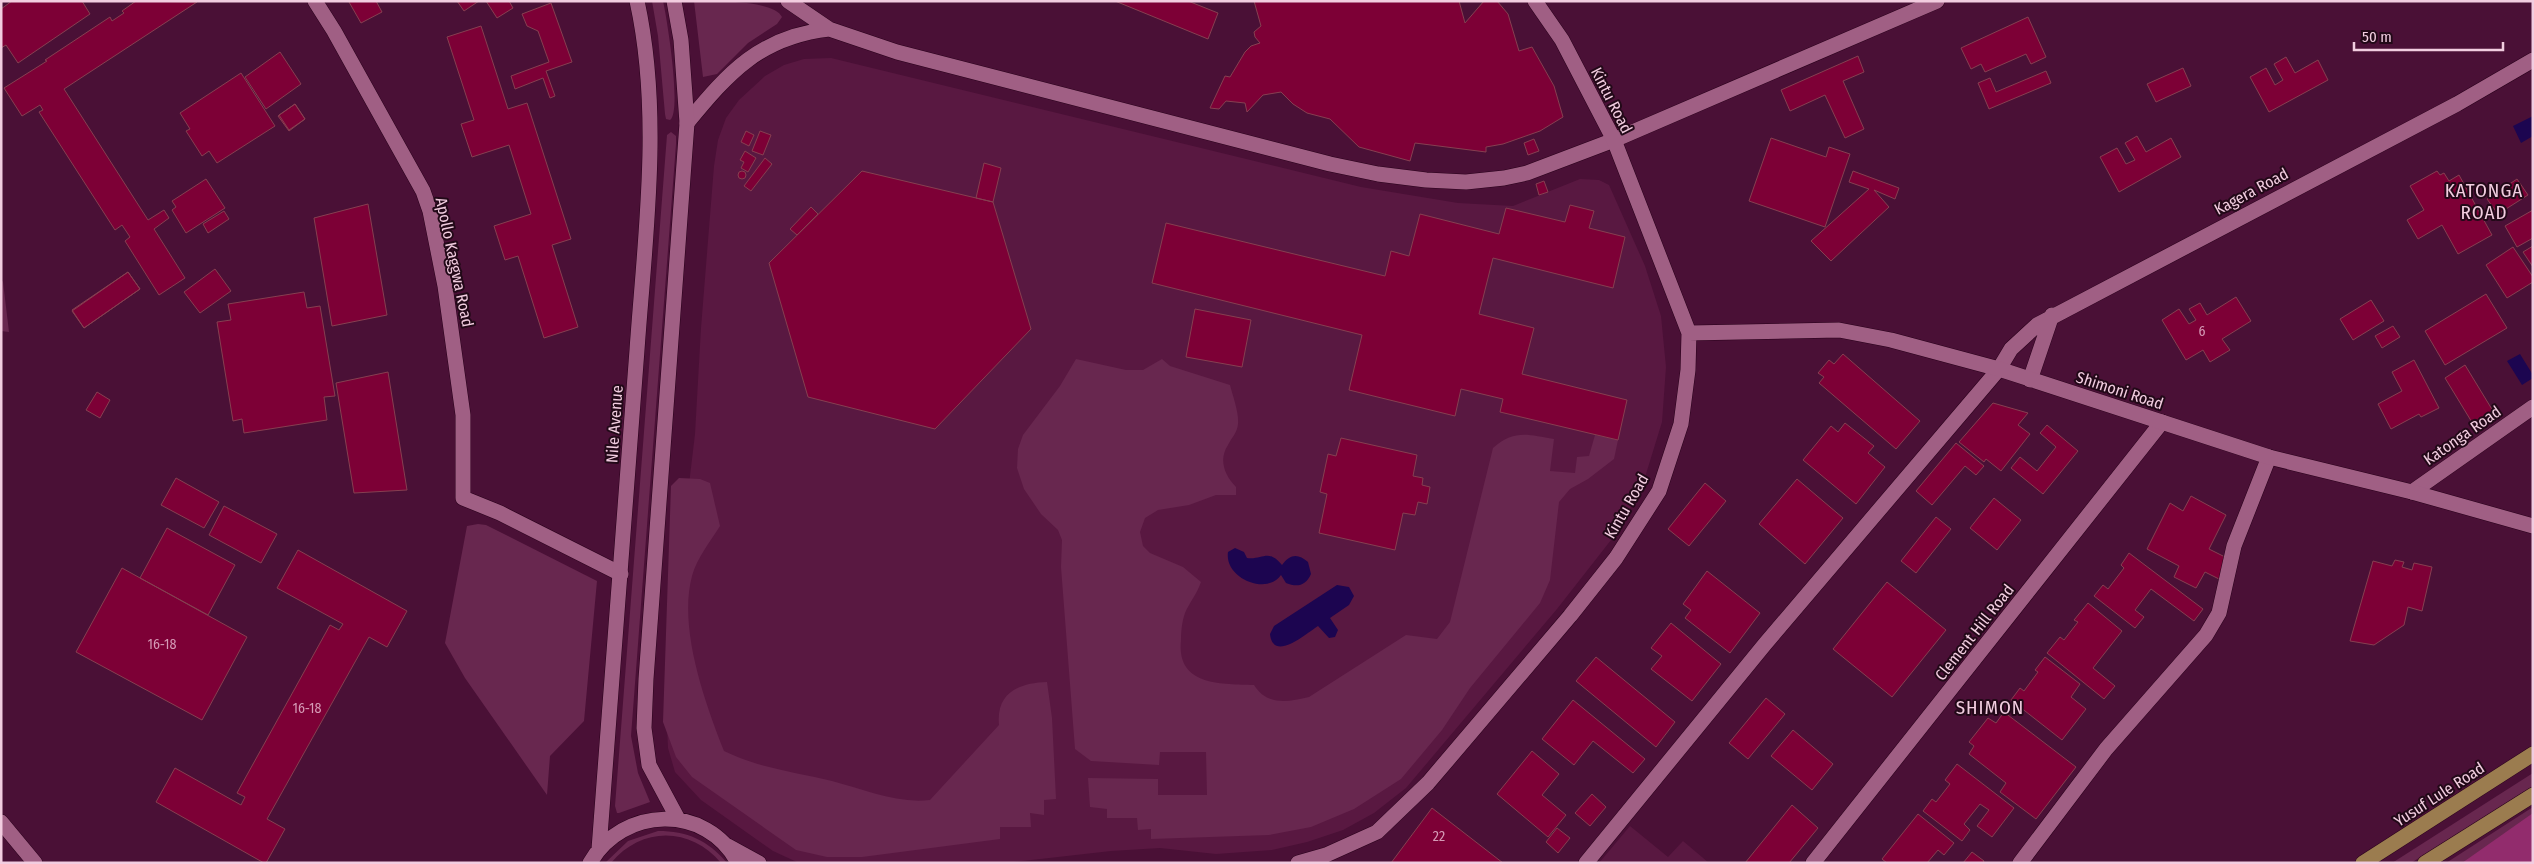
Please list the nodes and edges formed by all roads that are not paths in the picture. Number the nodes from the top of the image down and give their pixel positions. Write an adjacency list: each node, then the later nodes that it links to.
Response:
1 (314, 1): 20 (street, Apollo Kaggwa Road)
2 (637, 1): 20 (street, Nile Avenue)
3 (674, 1): 9 (street)
4 (788, 1): 7 (street)
5 (1535, 1): 10 (street, Kintu Road)
6 (1937, 1): 10 (street)
7 (829, 28): 9 (street); 10 (street)
8 (2533, 60): 11 (street, Kagera Road)
9 (687, 123): 23 (street)
10 (1614, 140): 12 (street, Kintu Road)
11 (2052, 315): 13 (street, Kagera Road); 14 (street)
12 (1690, 333): 13 (street, Shimoni Road); 31 (street, Kintu Road)
13 (1999, 369): 14 (street, Shimoni Road); 32 (street, Kagera Road)
14 (2030, 380): 16 (street, Shimoni Road)
15 (2533, 407): 18 (street, Katonga Road)
16 (2162, 422): 17 (street, Shimoni Road); 33 (street, Clement Hill Road)
17 (2269, 457): 18 (street, Shimoni Road); 34 (street)
18 (2412, 492): 19 (street, Shimoni Road)
19 (2533, 526)
20 (621, 574): 26 (street, Nile Avenue)
21 (2533, 754): 35 (main road, Yusuf Lule Road)
22 (2533, 795): 36 (main road)
23 (678, 819): 25 (street); 26 (street)
24 (1, 822): 27 (street)
25 (725, 844): 29 (street); 30 (street)
26 (599, 848): 28 (street)
27 (34, 863)
28 (590, 863)
29 (738, 863)
30 (759, 863)
31 (1298, 863)
32 (1586, 863)
33 (1813, 863)
34 (2020, 863)
35 (2363, 863)
36 (2425, 863)

